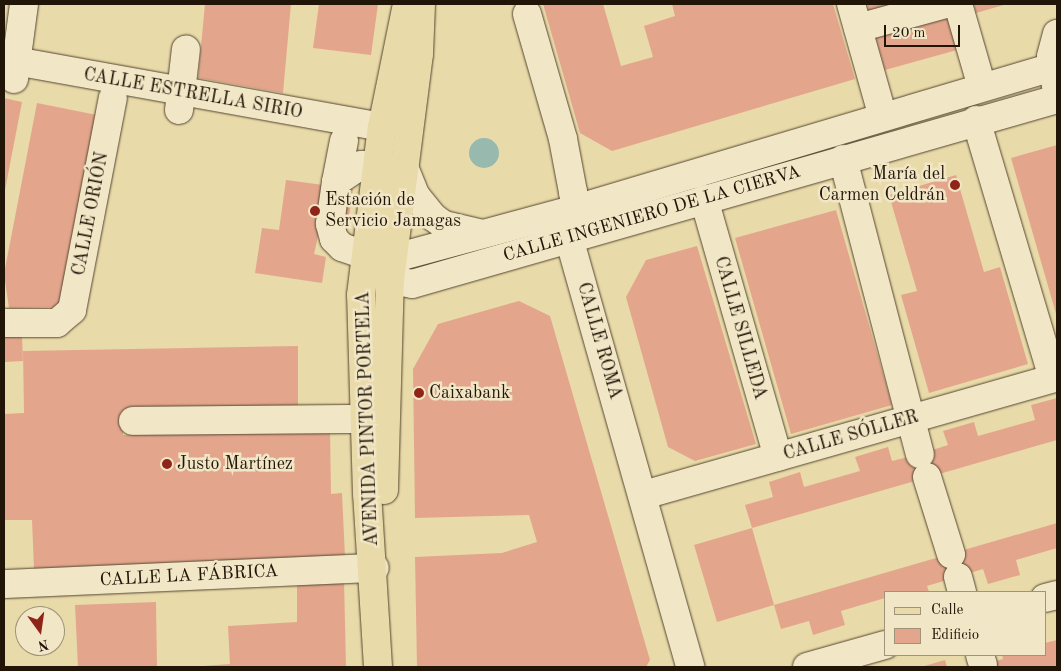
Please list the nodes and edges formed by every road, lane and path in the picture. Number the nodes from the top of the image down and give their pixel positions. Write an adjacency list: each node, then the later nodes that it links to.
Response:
1 (24, 4): 10 (street)
2 (407, 4): 19 (main road)
3 (421, 4): 21 (main road, AVENIDA PINTOR PORTELA)
4 (946, 4): 7 (street)
5 (958, 4): 12 (street)
6 (527, 14): 24 (street, CALLE ROMA)
7 (854, 16): 16 (street)
8 (1057, 34): 11 (street)
9 (186, 49): 15 (street)
10 (9, 69): 13 (street, CALLE ESTRELLA SIRIO); 15 (street, CALLE ESTRELLA SIRIO)
11 (1054, 78): 12 (street)
12 (982, 88): 16 (street)
13 (113, 98): 15 (street, CALLE ESTRELLA SIRIO); 28 (street, CALLE ORIÓN)
14 (1057, 99): 17 (street, CALLE INGENIERO DE LA CIERVA)
15 (180, 102): 18 (street, CALLE ESTRELLA SIRIO); 19 (street, CALLE ESTRELLA SIRIO)
16 (884, 117): 24 (street)
17 (976, 120): 20 (street, CALLE INGENIERO DE LA CIERVA); 29 (street)
18 (344, 141): 19 (street, CALLE ESTRELLA SIRIO); 22 (street, CALLE INGENIERO DE LA CIERVA)
19 (379, 146): 22 (street); 27 (main road)
20 (844, 159): 23 (street, CALLE INGENIERO DE LA CIERVA); 31 (street)
21 (404, 167): 25 (street); 27 (main road, AVENIDA PINTOR PORTELA)
22 (336, 182): 27 (street, CALLE INGENIERO DE LA CIERVA)
23 (704, 199): 26 (street, CALLE INGENIERO DE LA CIERVA); 33 (street, CALLE SILLEDA)
24 (576, 209): 25 (street); 26 (street, CALLE ROMA)
25 (484, 233): 27 (street)
26 (569, 238): 27 (street, CALLE INGENIERO DE LA CIERVA); 34 (street, CALLE ROMA)
27 (383, 268): 30 (main road, AVENIDA PINTOR PORTELA); 35 (main road, AVENIDA PINTOR PORTELA)
28 (4, 324)
29 (1055, 377): 31 (street, CALLE SÓLLER)
30 (364, 413): 32 (street); 35 (main road, AVENIDA PINTOR PORTELA)
31 (912, 418): 33 (street, CALLE SÓLLER); 36 (street)
32 (133, 421)
33 (778, 457): 34 (street, CALLE SÓLLER)
34 (644, 495): 40 (street, CALLE ROMA)
35 (374, 568): 37 (street, CALLE LA FÁBRICA); 39 (main road, AVENIDA PINTOR PORTELA)
36 (957, 574)
37 (4, 584)
38 (884, 645): 41 (street)
39 (378, 667)
40 (690, 667)
41 (807, 667)

